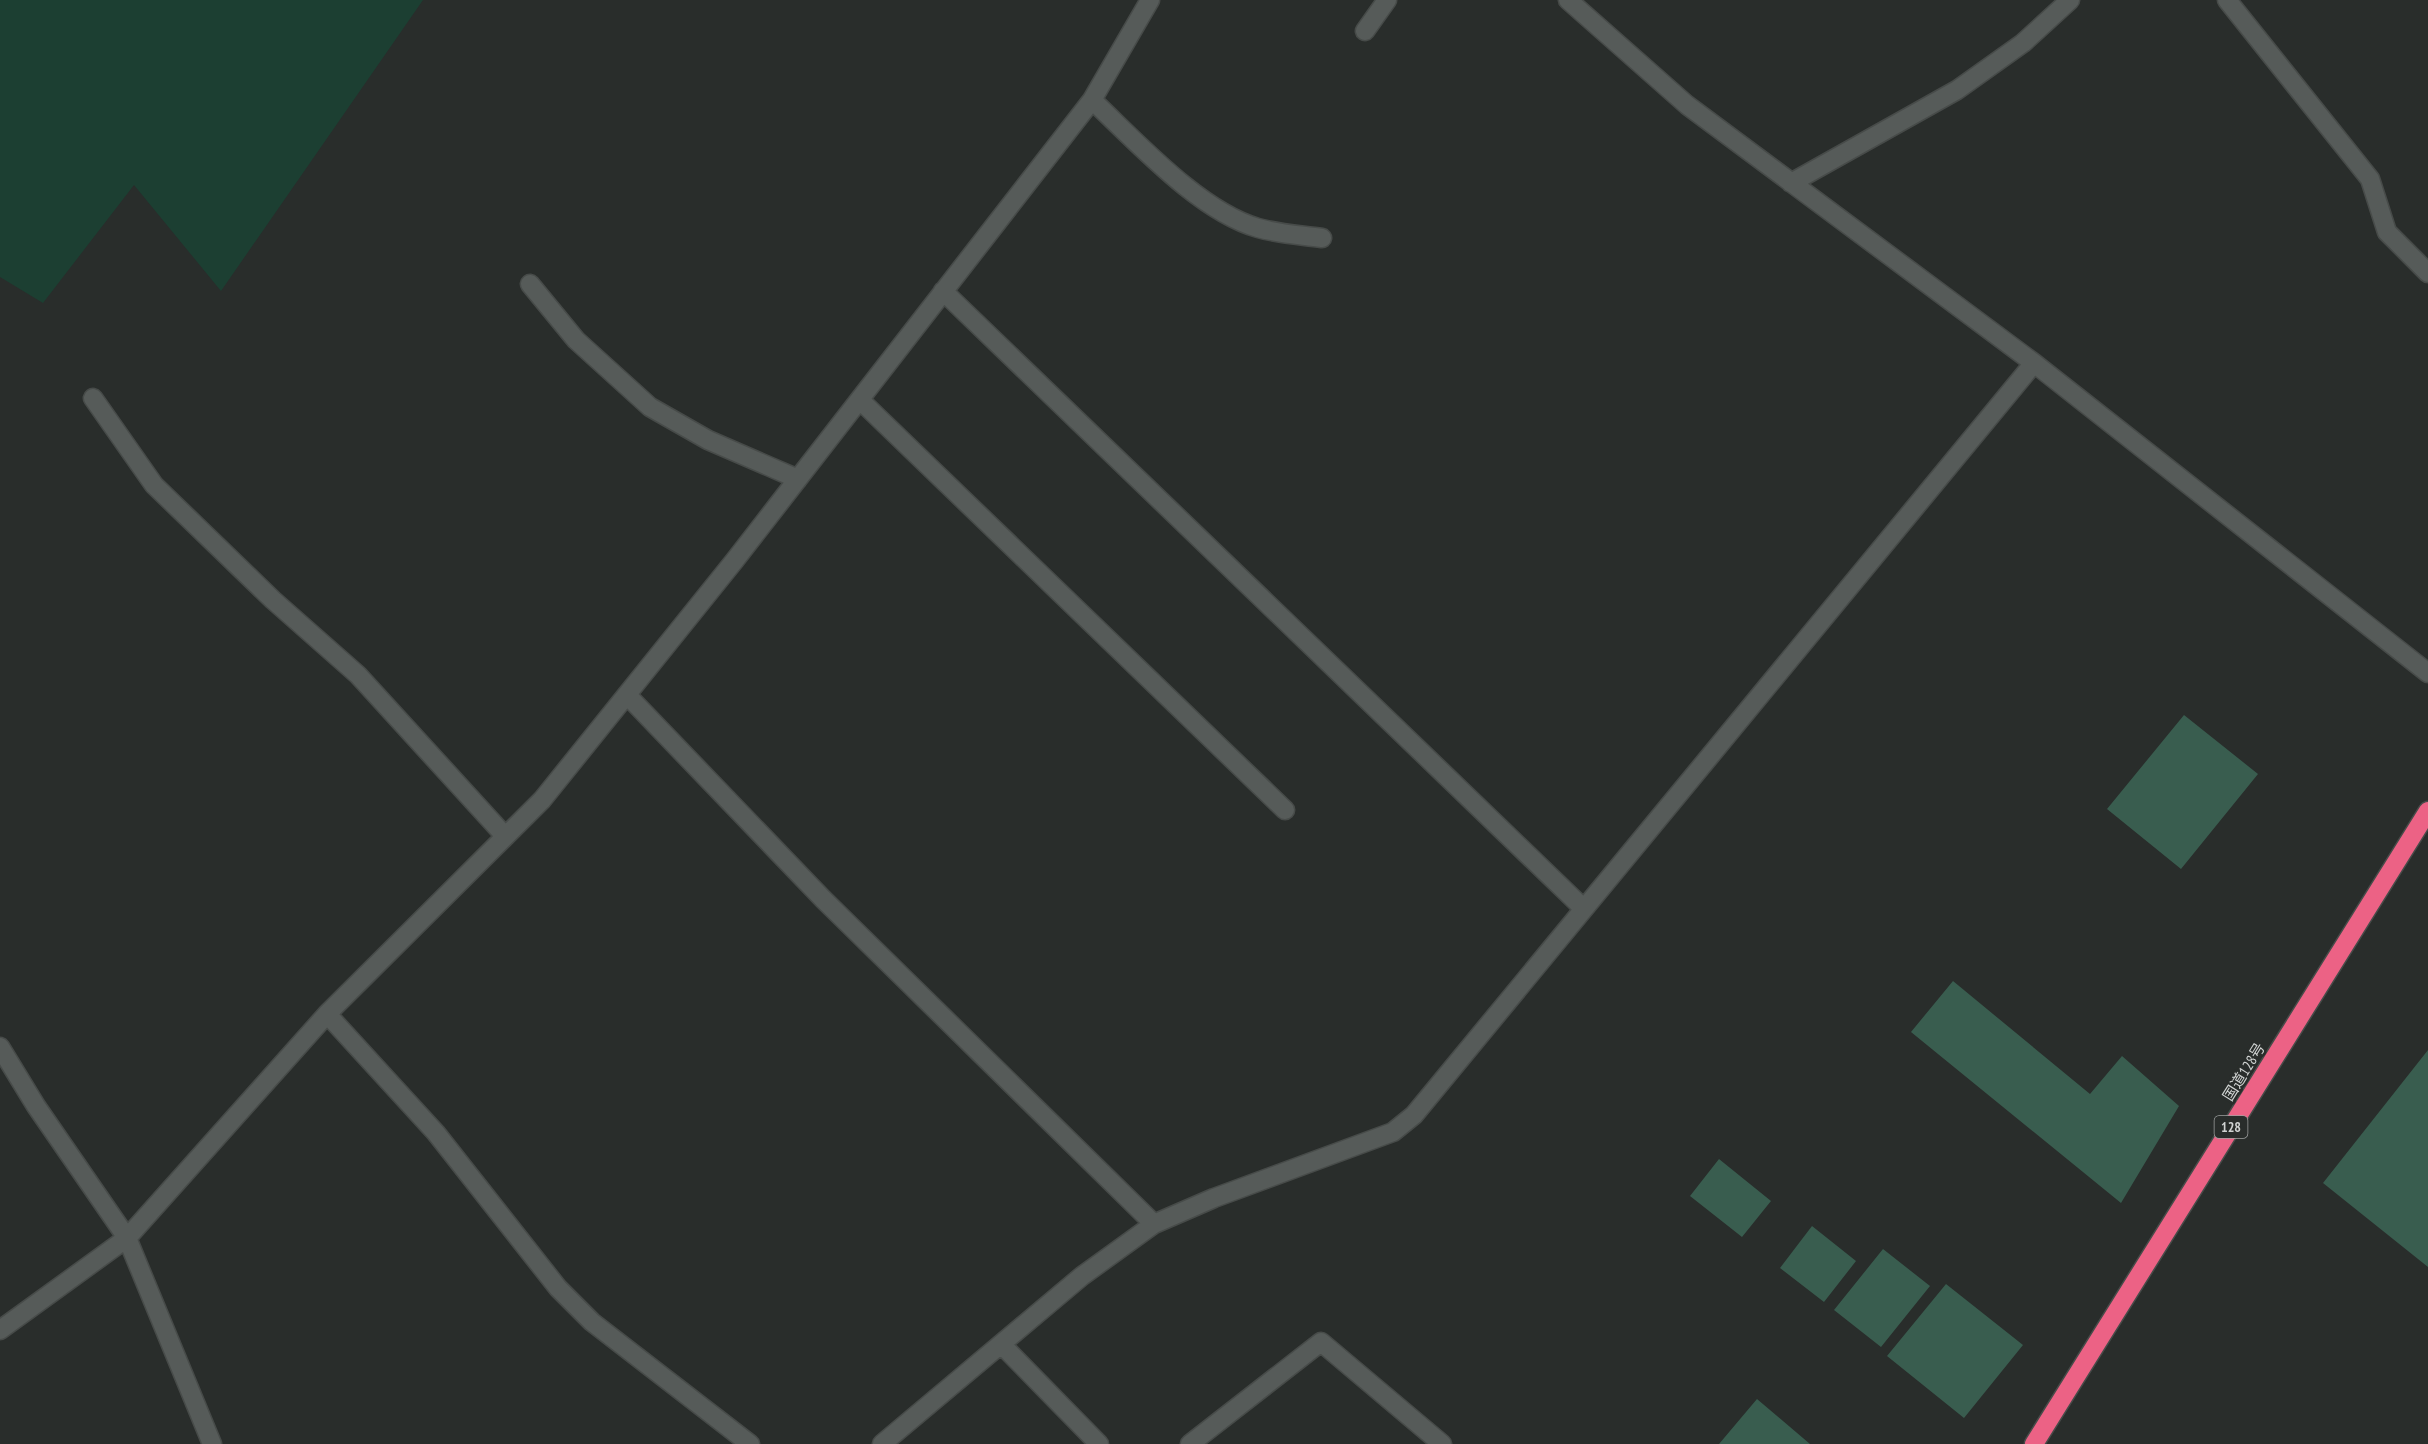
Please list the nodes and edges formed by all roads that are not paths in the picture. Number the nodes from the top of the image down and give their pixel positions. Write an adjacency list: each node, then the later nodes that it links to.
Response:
1 (1150, 0): 7 (street)
2 (1387, 0): 6 (street)
3 (1568, 0): 8 (street)
4 (2070, 0): 8 (street)
5 (2227, 0): 10 (street)
6 (1365, 31)
7 (1092, 100): 9 (street); 12 (street)
8 (1791, 183): 13 (street)
9 (1322, 238)
10 (2428, 273)
11 (530, 284): 16 (street)
12 (943, 291): 15 (street); 22 (street)
13 (2034, 363): 17 (street); 22 (street)
14 (93, 398): 21 (street)
15 (860, 400): 16 (street); 19 (street)
16 (798, 479): 18 (street)
17 (2428, 673)
18 (627, 695): 21 (street); 25 (street)
19 (1285, 810)
20 (2428, 811): 35 (highway, 国道128号 / 128)
21 (505, 836): 23 (street)
22 (1583, 908): 25 (street)
23 (327, 1014): 26 (street); 30 (street)
24 (0, 1047): 26 (street)
25 (1154, 1224): 28 (street)
26 (127, 1238): 27 (street); 29 (street)
27 (0, 1330)
28 (1001, 1344): 31 (street); 32 (street)
29 (212, 1444)
30 (750, 1444)
31 (882, 1444)
32 (1099, 1444)
33 (1191, 1444): 34 (street)
34 (1442, 1444)
35 (2034, 1444)

